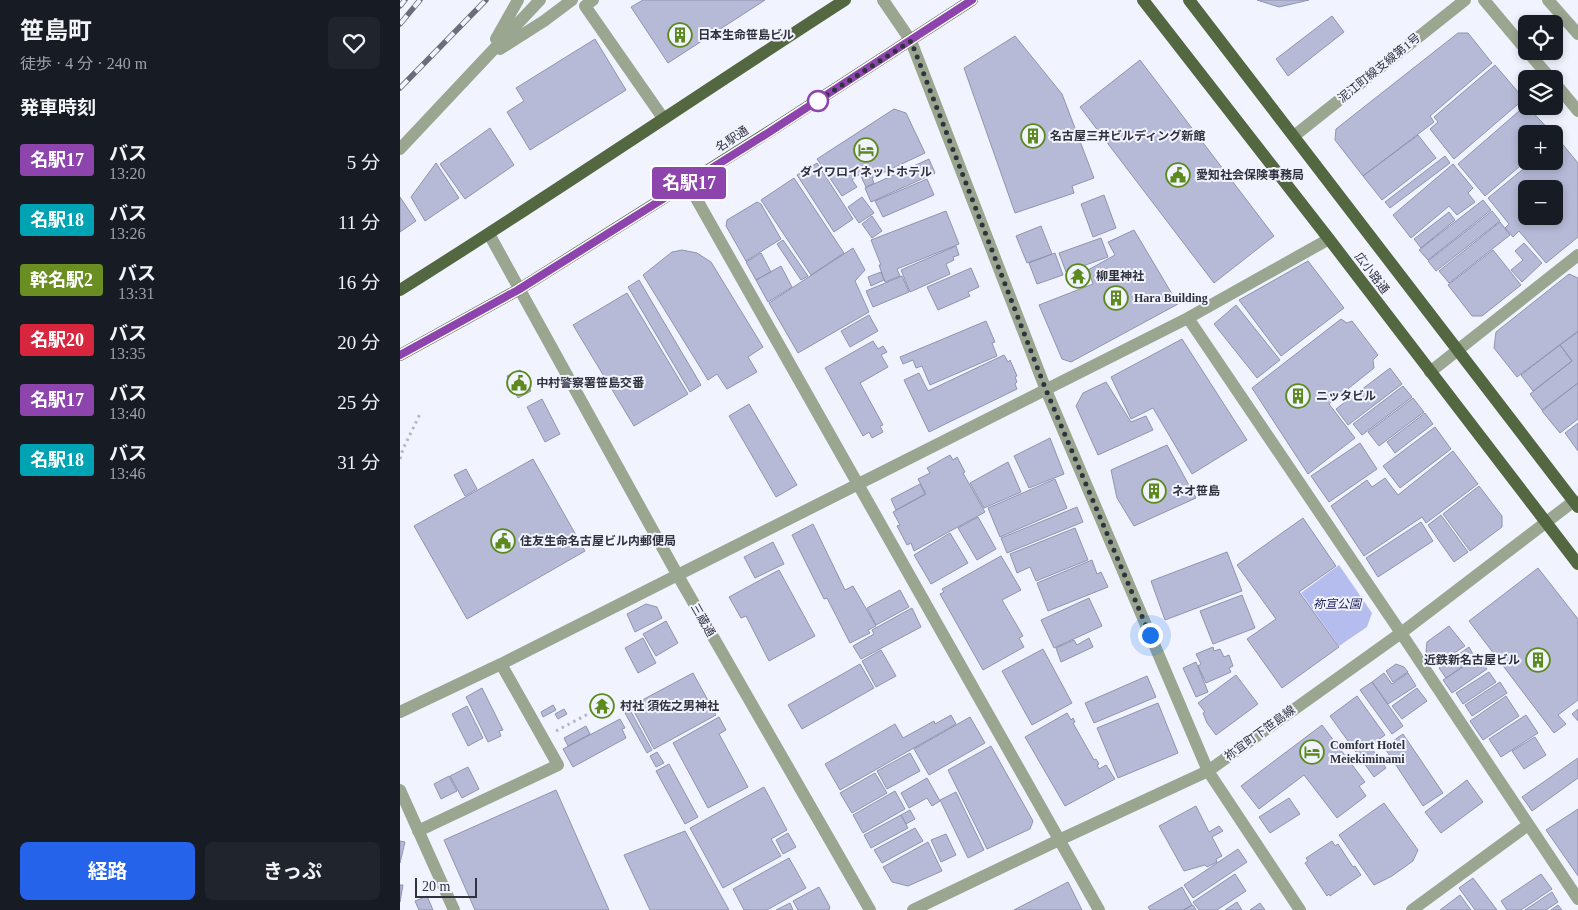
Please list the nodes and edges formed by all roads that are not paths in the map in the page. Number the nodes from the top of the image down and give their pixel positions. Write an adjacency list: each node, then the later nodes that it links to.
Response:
1 (518, 0): 16 (street)
2 (540, 0): 16 (street)
3 (572, 0): 16 (street)
4 (593, 0): 21 (street)
5 (845, 0): 21 (main road)
6 (883, 0): 15 (street)
7 (972, 0): 15 (main road, 名駅通)
8 (1143, 0): 26 (main road, 広小路通)
9 (1189, 0): 22 (main road, 広小路通)
10 (1465, 0): 22 (street, 泥江町線支線第1号)
11 (1484, 0): 14 (street)
12 (1548, 0): 13 (street)
13 (1578, 34)
14 (1518, 40)
15 (911, 41): 24 (main road, 名駅通); 34 (street)
16 (485, 59): 23 (street)
17 (1535, 60): 18 (street)
18 (1543, 70)
19 (1563, 92): 20 (street)
20 (1578, 110)
21 (663, 118): 25 (main road)
22 (1294, 136): 31 (main road, 広小路通)
23 (400, 149)
24 (688, 184): 29 (main road, 名駅通); 35 (street)
25 (488, 234): 28 (main road); 29 (street, 三蔵通)
26 (1329, 238): 30 (street); 33 (main road, 広小路通)
27 (1578, 256): 31 (street)
28 (400, 290)
29 (518, 290): 32 (main road, 名駅通); 39 (street, 三蔵通)
30 (1188, 318): 34 (street); 40 (street)
31 (1459, 350): 33 (street); 36 (main road, 広小路通)
32 (400, 355)
33 (1430, 372): 37 (main road, 広小路通)
34 (1046, 390): 35 (street); 43 (street)
35 (858, 484): 39 (street); 47 (street)
36 (1576, 504): 37 (street, 祢宜町下笹島線)
37 (1547, 522): 38 (main road, 広小路通); 40 (street, 祢宜町下笹島線)
38 (1578, 564)
39 (677, 574): 41 (street); 50 (street, 三蔵通)
40 (1401, 633): 43 (street, 祢宜町下笹島線); 45 (street)
41 (501, 664): 42 (street); 46 (street)
42 (400, 712)
43 (1208, 771): 47 (street, 祢宜町下笹島線); 53 (street)
44 (400, 790): 46 (street)
45 (1528, 825): 48 (street); 54 (street)
46 (418, 831): 49 (street)
47 (1059, 840): 51 (street, 祢宜町下笹島線); 52 (street)
48 (1578, 899)
49 (454, 910)
50 (870, 910)
51 (913, 910)
52 (1100, 910)
53 (1300, 910)
54 (1412, 910)

